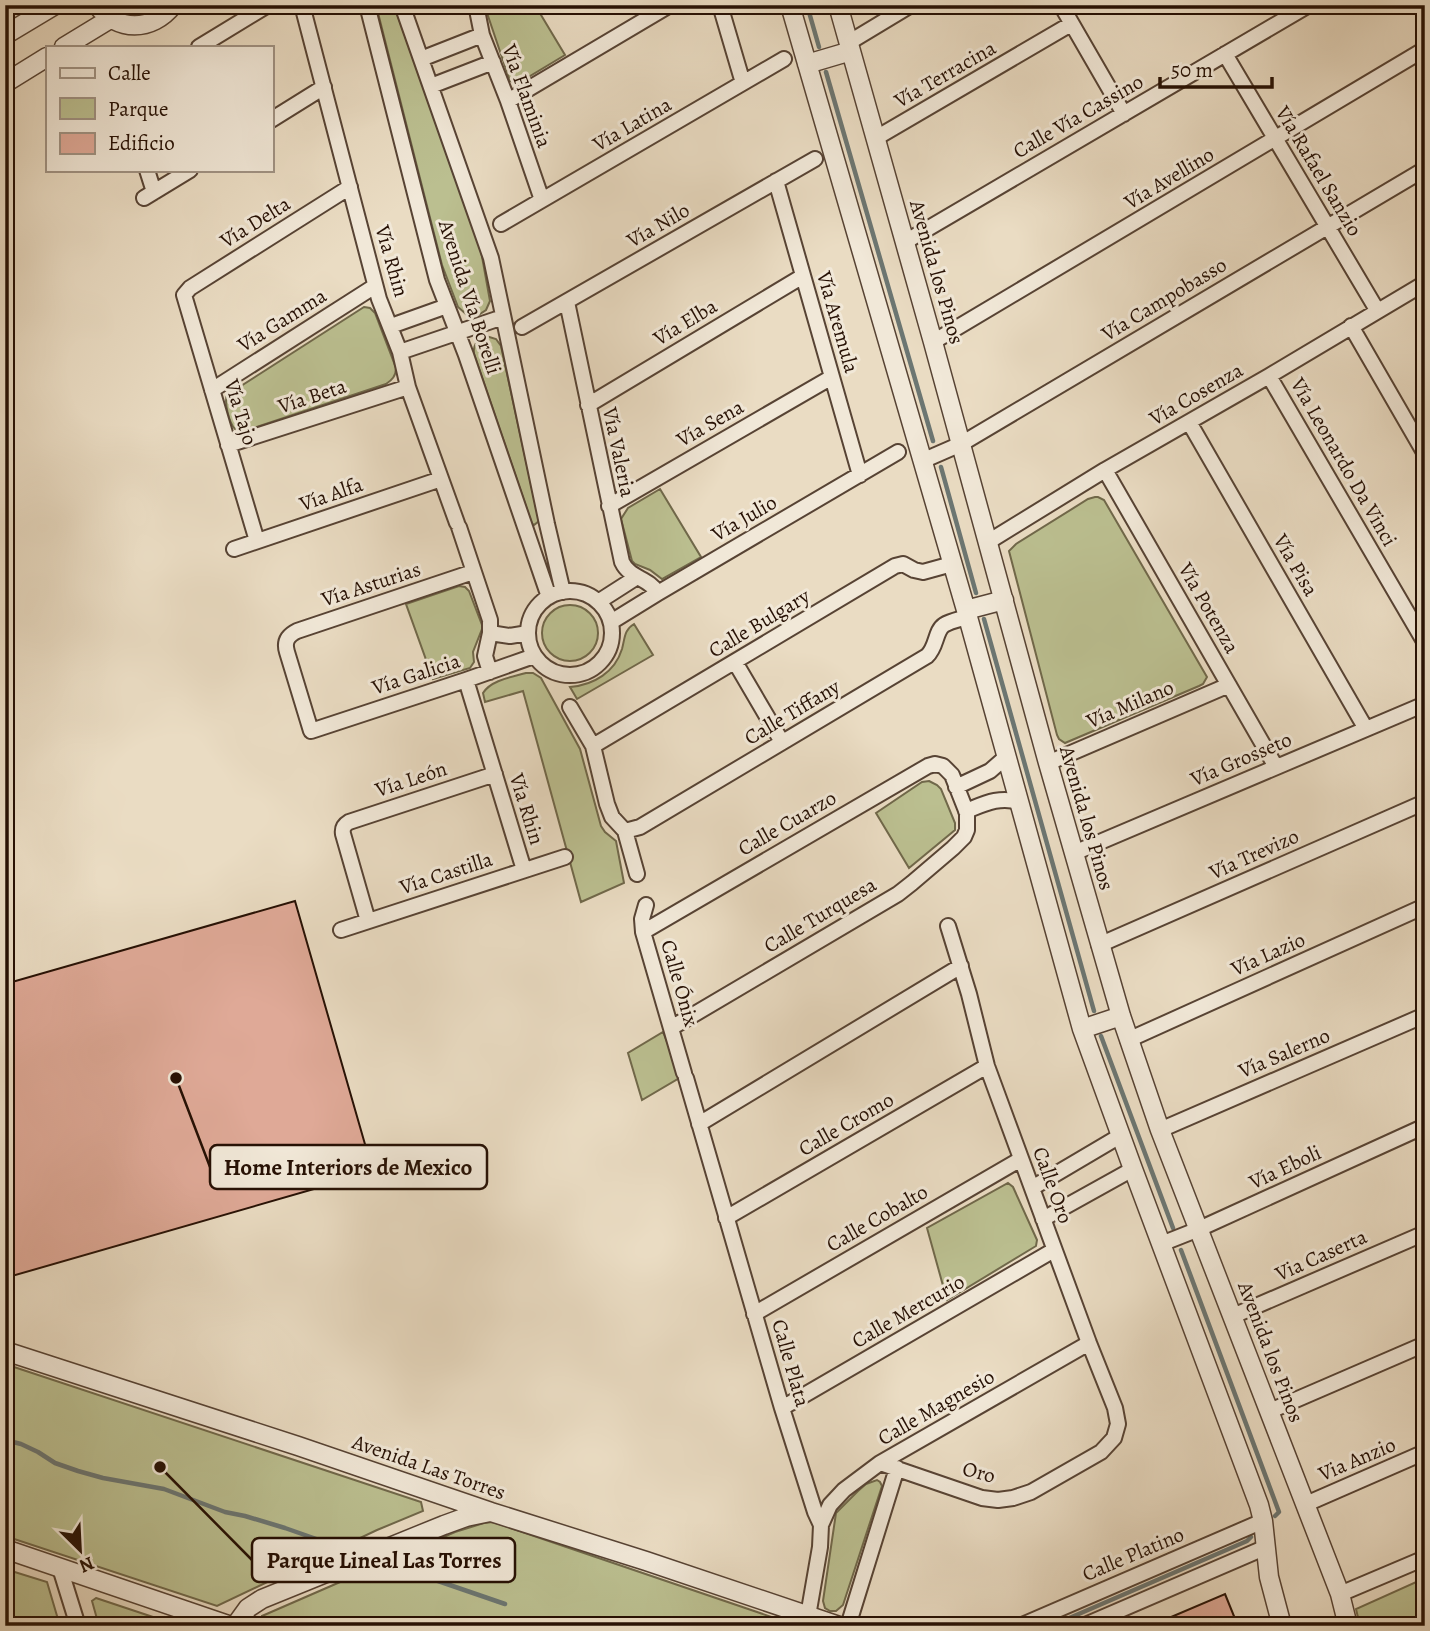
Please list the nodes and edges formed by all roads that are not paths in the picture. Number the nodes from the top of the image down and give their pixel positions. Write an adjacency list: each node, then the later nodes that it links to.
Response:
1 (55, 5): 18 (street)
2 (97, 5): 16 (street)
3 (173, 5): 16 (street)
4 (268, 5): 21 (street)
5 (302, 5): 33 (street, Vía Rhin)
6 (367, 5): 54 (street, Avenida Vía Borelli)
7 (402, 5): 26 (street, Avenida Vía Borelli)
8 (476, 5): 19 (street, Vía Flaminia)
9 (670, 5): 34 (street)
10 (720, 5): 31 (street)
11 (790, 5): 29 (street)
12 (838, 5): 22 (street, Avenida los Pinos)
13 (911, 5): 22 (street)
14 (1061, 5): 17 (street)
15 (1304, 6): 24 (street, Calle Vía Cassino)
16 (110, 19): 20 (street)
17 (1071, 24): 35 (street); 37 (street, Vía Terracina)
18 (5, 35)
19 (482, 35): 26 (street); 28 (street, Vía Flaminia)
20 (66, 46)
21 (200, 46)
22 (849, 47): 29 (street); 37 (street, Avenida los Pinos)
23 (1425, 49): 38 (street, Vía Avellino)
24 (1225, 54): 35 (street, Calle Vía Cassino); 38 (street, Vía Rafael Sanzio)
25 (46, 58): 30 (street)
26 (421, 59): 32 (street, Avenida Vía Borelli)
27 (784, 59): 31 (street, Vía Latina)
28 (493, 62): 32 (street); 34 (street, Vía Flaminia)
29 (807, 64): 73 (street)
30 (5, 83)
31 (743, 83): 45 (street, Vía Latina)
32 (431, 86): 56 (street, Avenida Vía Borelli)
33 (324, 88): 36 (street); 44 (street, Vía Rhin)
34 (508, 101): 45 (street, Vía Flaminia)
35 (1124, 114): 48 (street, Calle Vía Cassino)
36 (273, 119)
37 (876, 138): 48 (street, Avenida los Pinos)
38 (1276, 139): 47 (street, Vía Rafael Sanzio); 61 (street, Vía Avellino)
39 (815, 159): 43 (street, Vía Nilo)
40 (1425, 169): 47 (street, Vía Campobasso)
41 (148, 172): 42 (street)
42 (187, 172)
43 (776, 181): 49 (street, Vía Aremula); 53 (street, Vía Nilo)
44 (350, 187): 51 (street, Vía Rhin); 52 (street, Vía Delta)
45 (542, 200): 46 (street, Vía Latina)
46 (501, 224)
47 (1328, 226): 55 (street, Vía Rafael Sanzio); 69 (street, Vía Campobasso)
48 (905, 242): 61 (street, Avenida los Pinos)
49 (803, 276): 64 (street, Vía Aremula); 67 (street, Vía Elba)
50 (1425, 283): 55 (street, Vía Cosenza)
51 (375, 286): 57 (street, Vía Rhin); 66 (street, Vía Gamma)
52 (184, 295): 66 (street, Vía Tajo)
53 (567, 302): 59 (street, Vía Nilo); 67 (street, Vía Valeria)
54 (447, 306): 57 (street); 60 (street, Avenida Vía Borelli)
55 (1377, 310): 58 (street, Vía Cosenza)
56 (503, 317): 60 (street); 81 (street, Avenida Vía Borelli)
57 (391, 326): 62 (street, Vía Rhin)
58 (1352, 326): 63 (street, Vía Cosenza); 72 (street)
59 (523, 327)
60 (457, 331): 62 (street); 82 (street, Avenida Vía Borelli)
61 (933, 342): 69 (street, Avenida los Pinos)
62 (400, 352): 65 (street, Vía Rhin)
63 (1269, 376): 68 (street, Vía Cosenza); 95 (street, Vía Leonardo Da Vinci)
64 (832, 377): 75 (street, Vía Aremula); 77 (street, Vía Sena)
65 (408, 387): 70 (street, Vía Beta); 76 (street, Vía Rhin)
66 (212, 390): 70 (street, Vía Tajo)
67 (588, 405): 77 (street, Vía Valeria)
68 (1189, 422): 74 (street, Vía Cosenza); 103 (street, Vía Pisa)
69 (961, 444): 73 (street, Vía Campobasso); 79 (street, Avenida los Pinos)
70 (228, 445): 78 (street, Vía Tajo)
71 (898, 452): 75 (street, Vía Julio)
72 (1425, 454)
73 (922, 461): 83 (street)
74 (1105, 470): 79 (street, Vía Cosenza); 100 (street, Vía Potenza)
75 (860, 475): 87 (street, Vía Julio)
76 (441, 479): 78 (street, Vía Alfa); 84 (street, Vía Rhin)
77 (609, 506): 85 (street, Vía Valeria)
78 (257, 541): 80 (street, Vía Alfa)
79 (988, 542): 89 (street, Avenida los Pinos)
80 (234, 549)
81 (554, 551): 82 (street); 86 (street, Avenida Vía Borelli)
82 (534, 556): 88 (street, Avenida Vía Borelli)
83 (952, 565): 91 (street); 97 (street, Calle Bulgary)
84 (473, 572): 93 (street, Vía Rhin); 104 (street, Vía Asturias)
85 (637, 577): 87 (street, Vía Valeria); 90 (street)
86 (563, 592): 88 (street); 90 (street)
87 (659, 593): 92 (street, Vía Julio)
88 (548, 597): 94 (street)
89 (1004, 600): 91 (street); 108 (street, Avenida los Pinos)
90 (598, 602): 92 (street)
91 (966, 614): 105 (street, Calle Tiffany); 107 (street)
92 (611, 622): 96 (street)
93 (490, 633): 94 (street); 98 (street, Vía Rhin)
94 (528, 633): 96 (street)
95 (1425, 643)
96 (534, 656): 98 (street, Vía Galicia)
97 (735, 662): 105 (street); 106 (street, Calle Bulgary)
98 (489, 672): 99 (street, Vía Galicia)
99 (466, 680): 104 (street, Vía Galicia); 110 (street, Vía Rhin)
100 (1229, 685): 108 (street, Vía Milano); 109 (street, Vía Potenza)
101 (1425, 704): 103 (street, Vía Grosseto)
102 (570, 707): 106 (street)
103 (1366, 729): 109 (street, Vía Grosseto)
104 (311, 731)
105 (782, 742): 115 (street, Calle Tiffany)
106 (593, 746): 115 (street)
107 (1006, 757): 111 (street); 112 (street)
108 (1048, 763): 116 (street, Avenida los Pinos)
109 (1276, 767): 116 (street, Vía Grosseto)
110 (495, 774): 118 (street, Vía Rhin); 122 (street, Vía León)
111 (954, 781): 114 (street); 125 (street, Calle Cuarzo)
112 (1019, 802): 114 (street); 131 (street)
113 (1425, 802): 126 (street, Vía Trevizo)
114 (967, 814): 130 (street, Calle Turquesa)
115 (625, 831): 119 (street)
116 (1074, 853): 126 (street, Avenida los Pinos)
117 (565, 857): 118 (street, Vía Castilla)
118 (524, 870): 122 (street, Vía Castilla)
119 (637, 874)
120 (646, 905): 125 (street, Calle Ónix)
121 (1425, 906): 132 (street, Vía Lazio)
122 (368, 921): 124 (street, Vía Castilla)
123 (948, 926): 127 (street, Calle Oro)
124 (341, 930)
125 (643, 932): 130 (street, Calle Ónix)
126 (1099, 945): 129 (street, Avenida los Pinos)
127 (961, 966): 133 (street, Calle Oro); 135 (street)
128 (1425, 1015): 137 (street, Vía Salerno)
129 (1121, 1016): 131 (street); 132 (street, Avenida los Pinos)
130 (671, 1028): 134 (street, Calle Ónix)
131 (1082, 1029): 138 (street)
132 (1128, 1040): 137 (street, Avenida los Pinos)
133 (987, 1066): 139 (street, Calle Oro); 142 (street, Calle Cromo)
134 (685, 1076): 135 (street, Calle Plata)
135 (699, 1124): 142 (street, Calle Plata)
136 (1425, 1125): 144 (street, Vía Eboli)
137 (1160, 1130): 144 (street, Avenida los Pinos)
138 (1121, 1136): 140 (street); 141 (street)
139 (1021, 1159): 141 (street, Calle Oro); 148 (street, Calle Cobalto)
140 (1133, 1169): 143 (street); 146 (street)
141 (1032, 1188): 143 (street, Calle Oro)
142 (726, 1218): 148 (street, Calle Plata)
143 (1043, 1219): 147 (street, Calle Oro)
144 (1199, 1229): 146 (street, Vía Eboli); 149 (street, Avenida los Pinos)
145 (1425, 1233): 149 (street, Via Caserta)
146 (1161, 1244): 162 (street)
147 (1055, 1250): 150 (street, Calle Oro); 153 (street, Calle Mercurio)
148 (754, 1314): 153 (street, Calle Plata)
149 (1233, 1316): 154 (street, Avenida los Pinos)
150 (1089, 1343): 155 (street, Calle Oro); 157 (street, Calle Magnesio)
151 (1425, 1344): 154 (street)
152 (5, 1351): 159 (street, Avenida Las Torres)
153 (782, 1408): 164 (street, Calle Plata)
154 (1270, 1411): 160 (street, Avenida los Pinos)
155 (1101, 1451): 158 (street, Oro)
156 (1425, 1452): 160 (street, Via Anzio)
157 (880, 1463): 158 (street, Oro); 164 (street, Calle Magnesio)
158 (897, 1468): 174 (street)
159 (450, 1498): 161 (street, Avenida Las Torres); 163 (street)
160 (1306, 1504): 169 (street, Avenida los Pinos)
161 (491, 1512): 163 (street); 170 (street, Avenida Las Torres)
162 (1263, 1521): 165 (street); 175 (street, Calle Platino)
163 (444, 1525): 172 (street)
164 (821, 1525): 170 (street, Calle Plata)
165 (1264, 1548): 176 (street); 177 (street)
166 (5, 1549): 168 (street)
167 (1425, 1558): 169 (street)
168 (60, 1569): 171 (street); 172 (street)
169 (1340, 1594): 178 (street, Avenida los Pinos)
170 (808, 1616): 173 (street, Avenida Las Torres)
171 (78, 1626)
172 (233, 1626)
173 (839, 1626)
174 (848, 1626)
175 (1020, 1626)
176 (1083, 1626)
177 (1282, 1626)
178 (1348, 1626)

